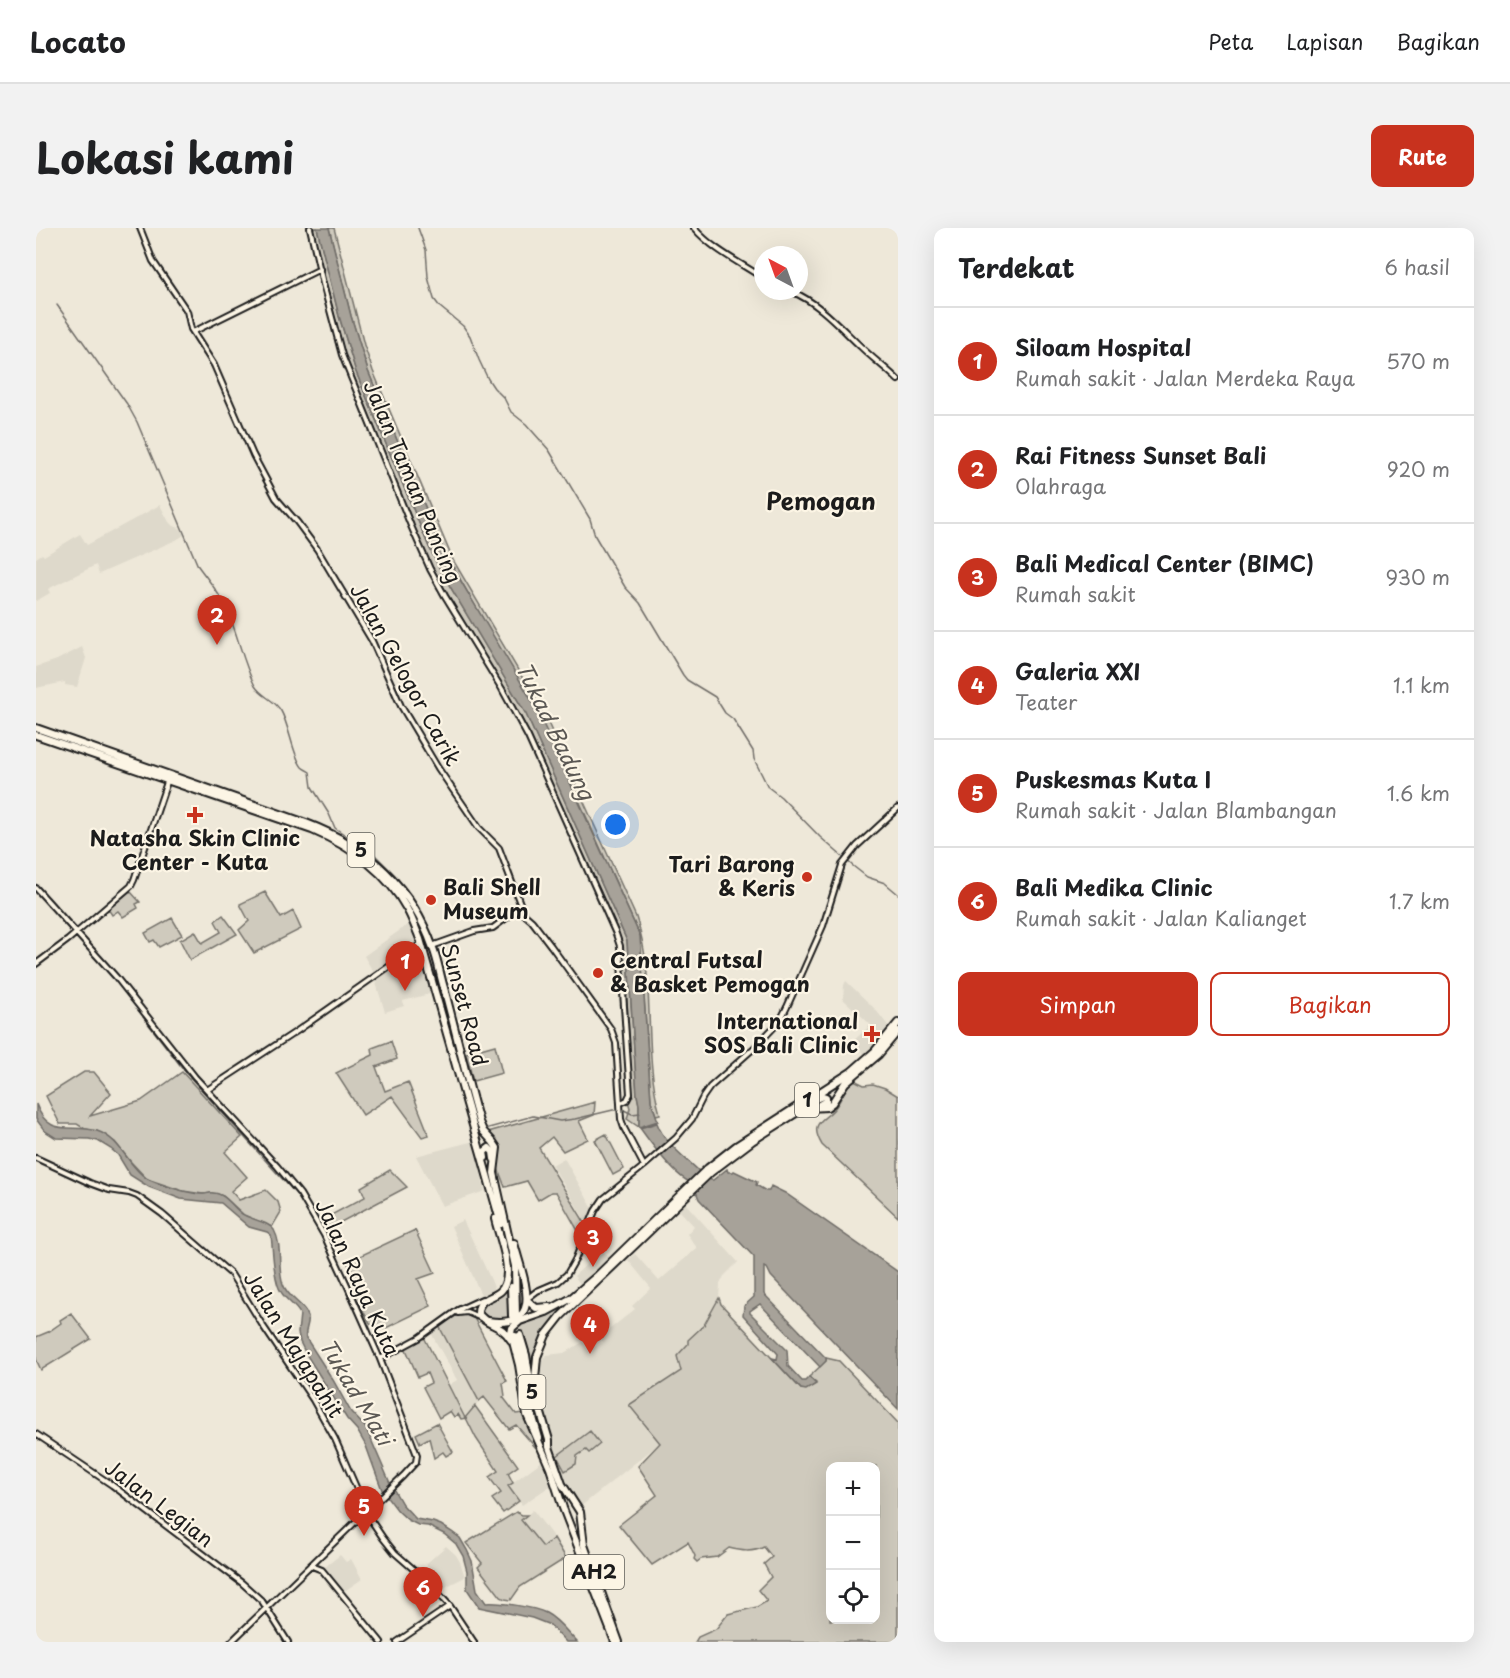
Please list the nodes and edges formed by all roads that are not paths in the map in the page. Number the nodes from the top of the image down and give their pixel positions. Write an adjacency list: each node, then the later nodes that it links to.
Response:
1 (140, 228): 7 (street, Jalan Gelogor Carik)
2 (310, 228): 4 (street, Jalan Taman Pancing)
3 (694, 228): 5 (street)
4 (320, 269): 7 (street); 25 (street, Jalan Taman Pancing)
5 (754, 272)
6 (807, 300): 8 (street)
7 (193, 332): 15 (street, Jalan Gelogor Carik)
8 (898, 380)
9 (36, 728): 11 (highway, Sunset Road / 5)
10 (36, 735): 11 (highway, Sunset Road / 5)
11 (86, 749): 12 (highway, Sunset Road / 5)
12 (169, 778): 16 (street); 17 (highway, Sunset Road / 5); 18 (highway, Sunset Road / 5)
13 (898, 808): 30 (street)
14 (36, 888): 16 (street, Jalan Raya Kuta)
15 (521, 907): 18 (street); 25 (street, Jalan Gelogor Carik)
16 (76, 932): 19 (street); 24 (street, Jalan Raya Kuta)
17 (422, 944): 23 (highway, Sunset Road / 5); 24 (street)
18 (432, 946): 22 (highway, Sunset Road / 5)
19 (36, 964)
20 (898, 1023): 26 (highway, 1)
21 (898, 1032): 27 (highway, 1)
22 (457, 1038): 23 (highway); 29 (highway, Sunset Road / 5)
23 (449, 1039): 32 (highway, Sunset Road / 5)
24 (207, 1090): 44 (street, Jalan Raya Kuta)
25 (621, 1104): 30 (street, Jalan Gelogor Carik)
26 (799, 1105): 27 (highway); 31 (highway, 1)
27 (815, 1107): 31 (highway, 1)
28 (36, 1158): 50 (street, Jalan Majapahit)
29 (494, 1166): 32 (highway); 34 (highway, Sunset Road / 5)
30 (644, 1166): 37 (street)
31 (710, 1170): 33 (highway, 1)
32 (486, 1174): 35 (highway, Sunset Road / 5)
33 (689, 1189): 40 (highway, 1); 47 (highway, 1)
34 (498, 1198): 35 (highway, Sunset Road / 5); 36 (highway)
35 (496, 1209): 38 (highway)
36 (525, 1283): 37 (street); 39 (highway)
37 (537, 1291): 39 (street)
38 (486, 1298): 41 (street); 42 (highway)
39 (527, 1299): 40 (highway); 42 (highway)
40 (558, 1304): 43 (highway, 1)
41 (451, 1315): 42 (street); 44 (street)
42 (483, 1319): 43 (highway)
43 (513, 1346): 46 (highway)
44 (380, 1359): 50 (street, Jalan Raya Kuta)
45 (36, 1434): 55 (street, Jalan Legian)
46 (540, 1442): 47 (highway, 5); 49 (highway, AH2)
47 (549, 1447): 48 (highway, AH2)
48 (574, 1502): 49 (highway); 64 (highway, AH2)
49 (563, 1508): 63 (highway, AH2)
50 (367, 1511): 51 (street, Jalan Raya Kuta); 56 (street, Jalan Majapahit)
51 (323, 1555): 52 (street, Jalan Raya Kuta); 53 (street)
52 (311, 1566): 53 (street); 54 (street, Jalan Raya Kuta)
53 (322, 1566): 60 (street)
54 (274, 1600): 55 (street); 57 (street, Jalan Raya Kuta)
55 (262, 1601): 57 (street, Jalan Legian)
56 (450, 1606): 61 (street); 62 (street, Jalan Majapahit)
57 (267, 1608): 58 (street, Jalan Raya Kuta); 59 (street, Jalan Legian)
58 (231, 1642)
59 (288, 1642)
60 (381, 1642)
61 (397, 1642)
62 (474, 1642)
63 (615, 1642)
64 (620, 1642)

